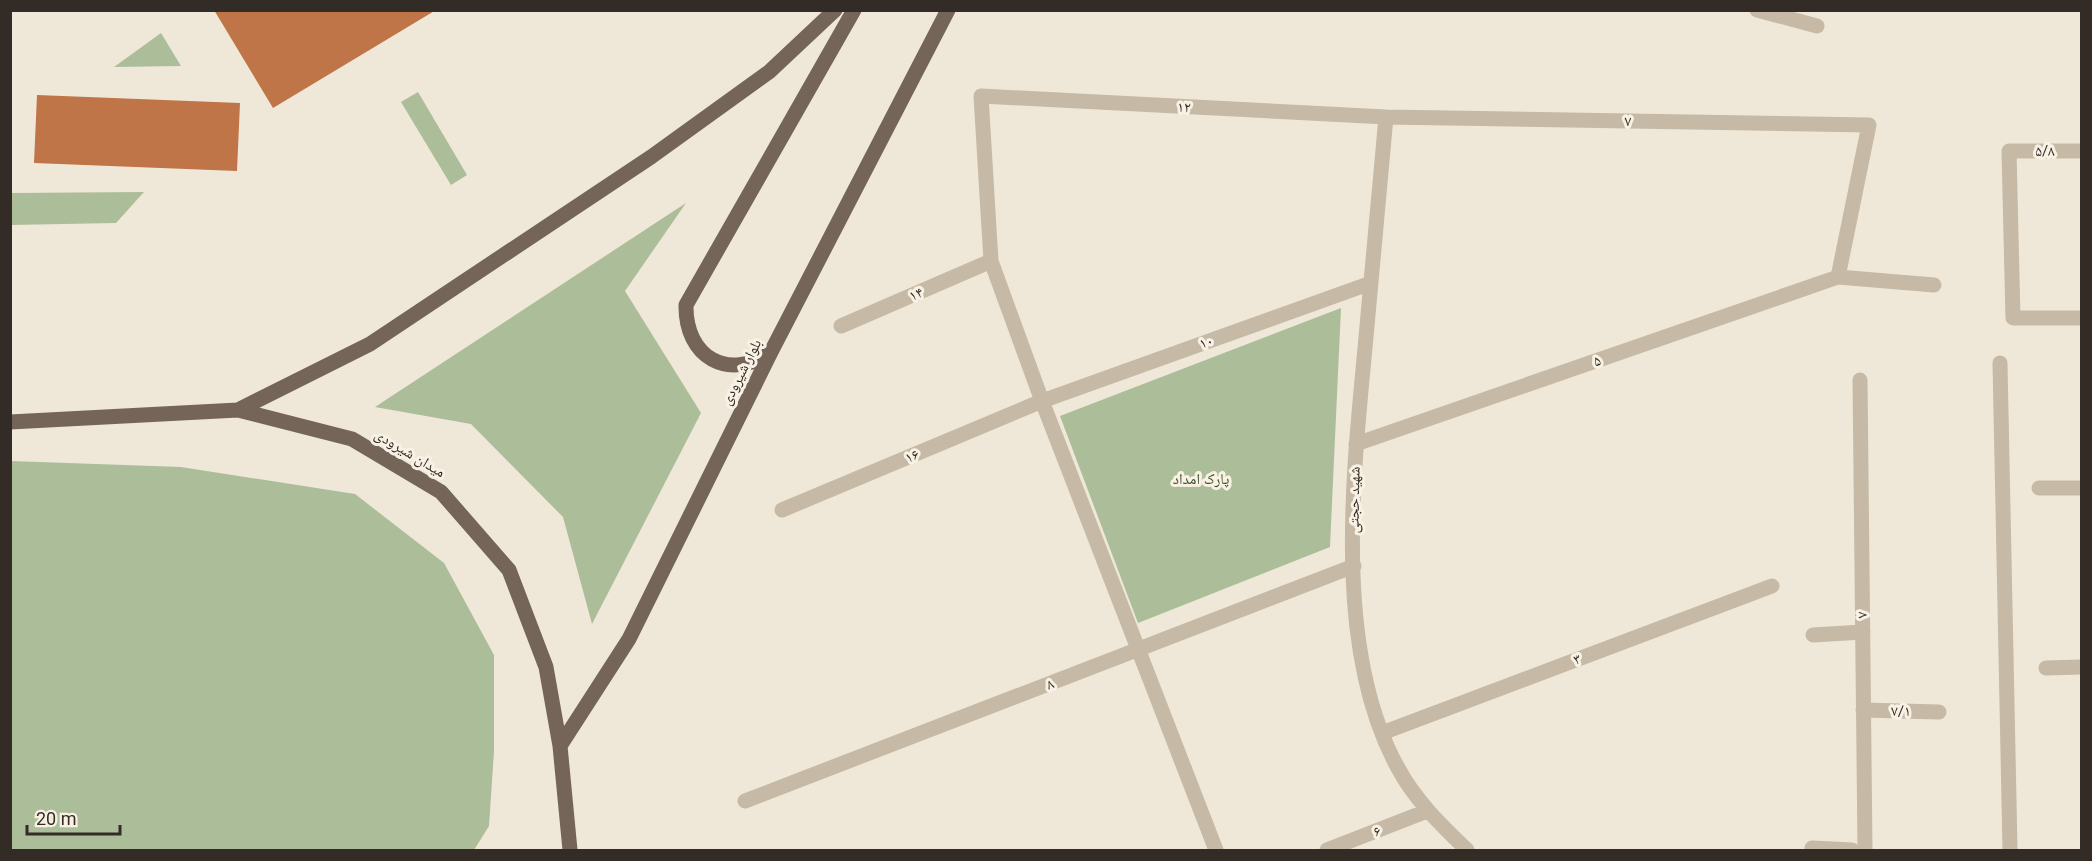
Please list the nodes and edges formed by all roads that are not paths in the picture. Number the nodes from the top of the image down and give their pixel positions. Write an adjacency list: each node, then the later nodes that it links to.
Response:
1 (835, 10): 19 (main road)
2 (854, 10): 15 (main road)
3 (948, 10): 15 (main road, بلوار شیرودی)
4 (1757, 10): 5 (street)
5 (1774, 13): 6 (street)
6 (1817, 26)
7 (1386, 117): 9 (street, ۱۲); 10 (street, ۷); 11 (street, شهید حجتی)
8 (2082, 151): 13 (street, ۵/۸)
9 (991, 261): 14 (street, ۱۴); 18 (street)
10 (1838, 277): 12 (street); 21 (street, ۵)
11 (1371, 283): 18 (street, ۱۰); 21 (street, شهید حجتی)
12 (1934, 285)
13 (2082, 318)
14 (841, 326)
15 (771, 352): 35 (main road, بلوار شیرودی)
16 (2000, 363): 45 (street)
17 (1860, 380): 27 (street, ۷)
18 (1042, 401): 24 (street, ۱۶); 29 (street)
19 (238, 410): 20 (main road, میدان شیرودی); 35 (main road, میدان شیرودی)
20 (10, 422)
21 (1356, 444): 25 (street, شهید حجتی)
22 (2039, 488): 23 (street)
23 (2082, 489)
24 (782, 510)
25 (1354, 566): 29 (street, ۸); 34 (street, شهید حجتی)
26 (1772, 586): 34 (street, ۳)
27 (1863, 632): 28 (street); 32 (street, ۷)
28 (1813, 635)
29 (1138, 650): 36 (street, ۸); 40 (street)
30 (2082, 667): 31 (street)
31 (2046, 668)
32 (1863, 710): 33 (street, ۷/۱); 44 (street, ۷)
33 (1939, 712)
34 (1382, 733): 37 (street, شهید حجتی)
35 (560, 746): 39 (main road, میدان شیرودی)
36 (745, 801)
37 (1427, 811): 41 (street, ۶); 42 (street, شهید حجتی)
38 (1812, 848): 43 (street)
39 (570, 850)
40 (1216, 850)
41 (1327, 850)
42 (1467, 850)
43 (1852, 850)
44 (1865, 850)
45 (2010, 850)

